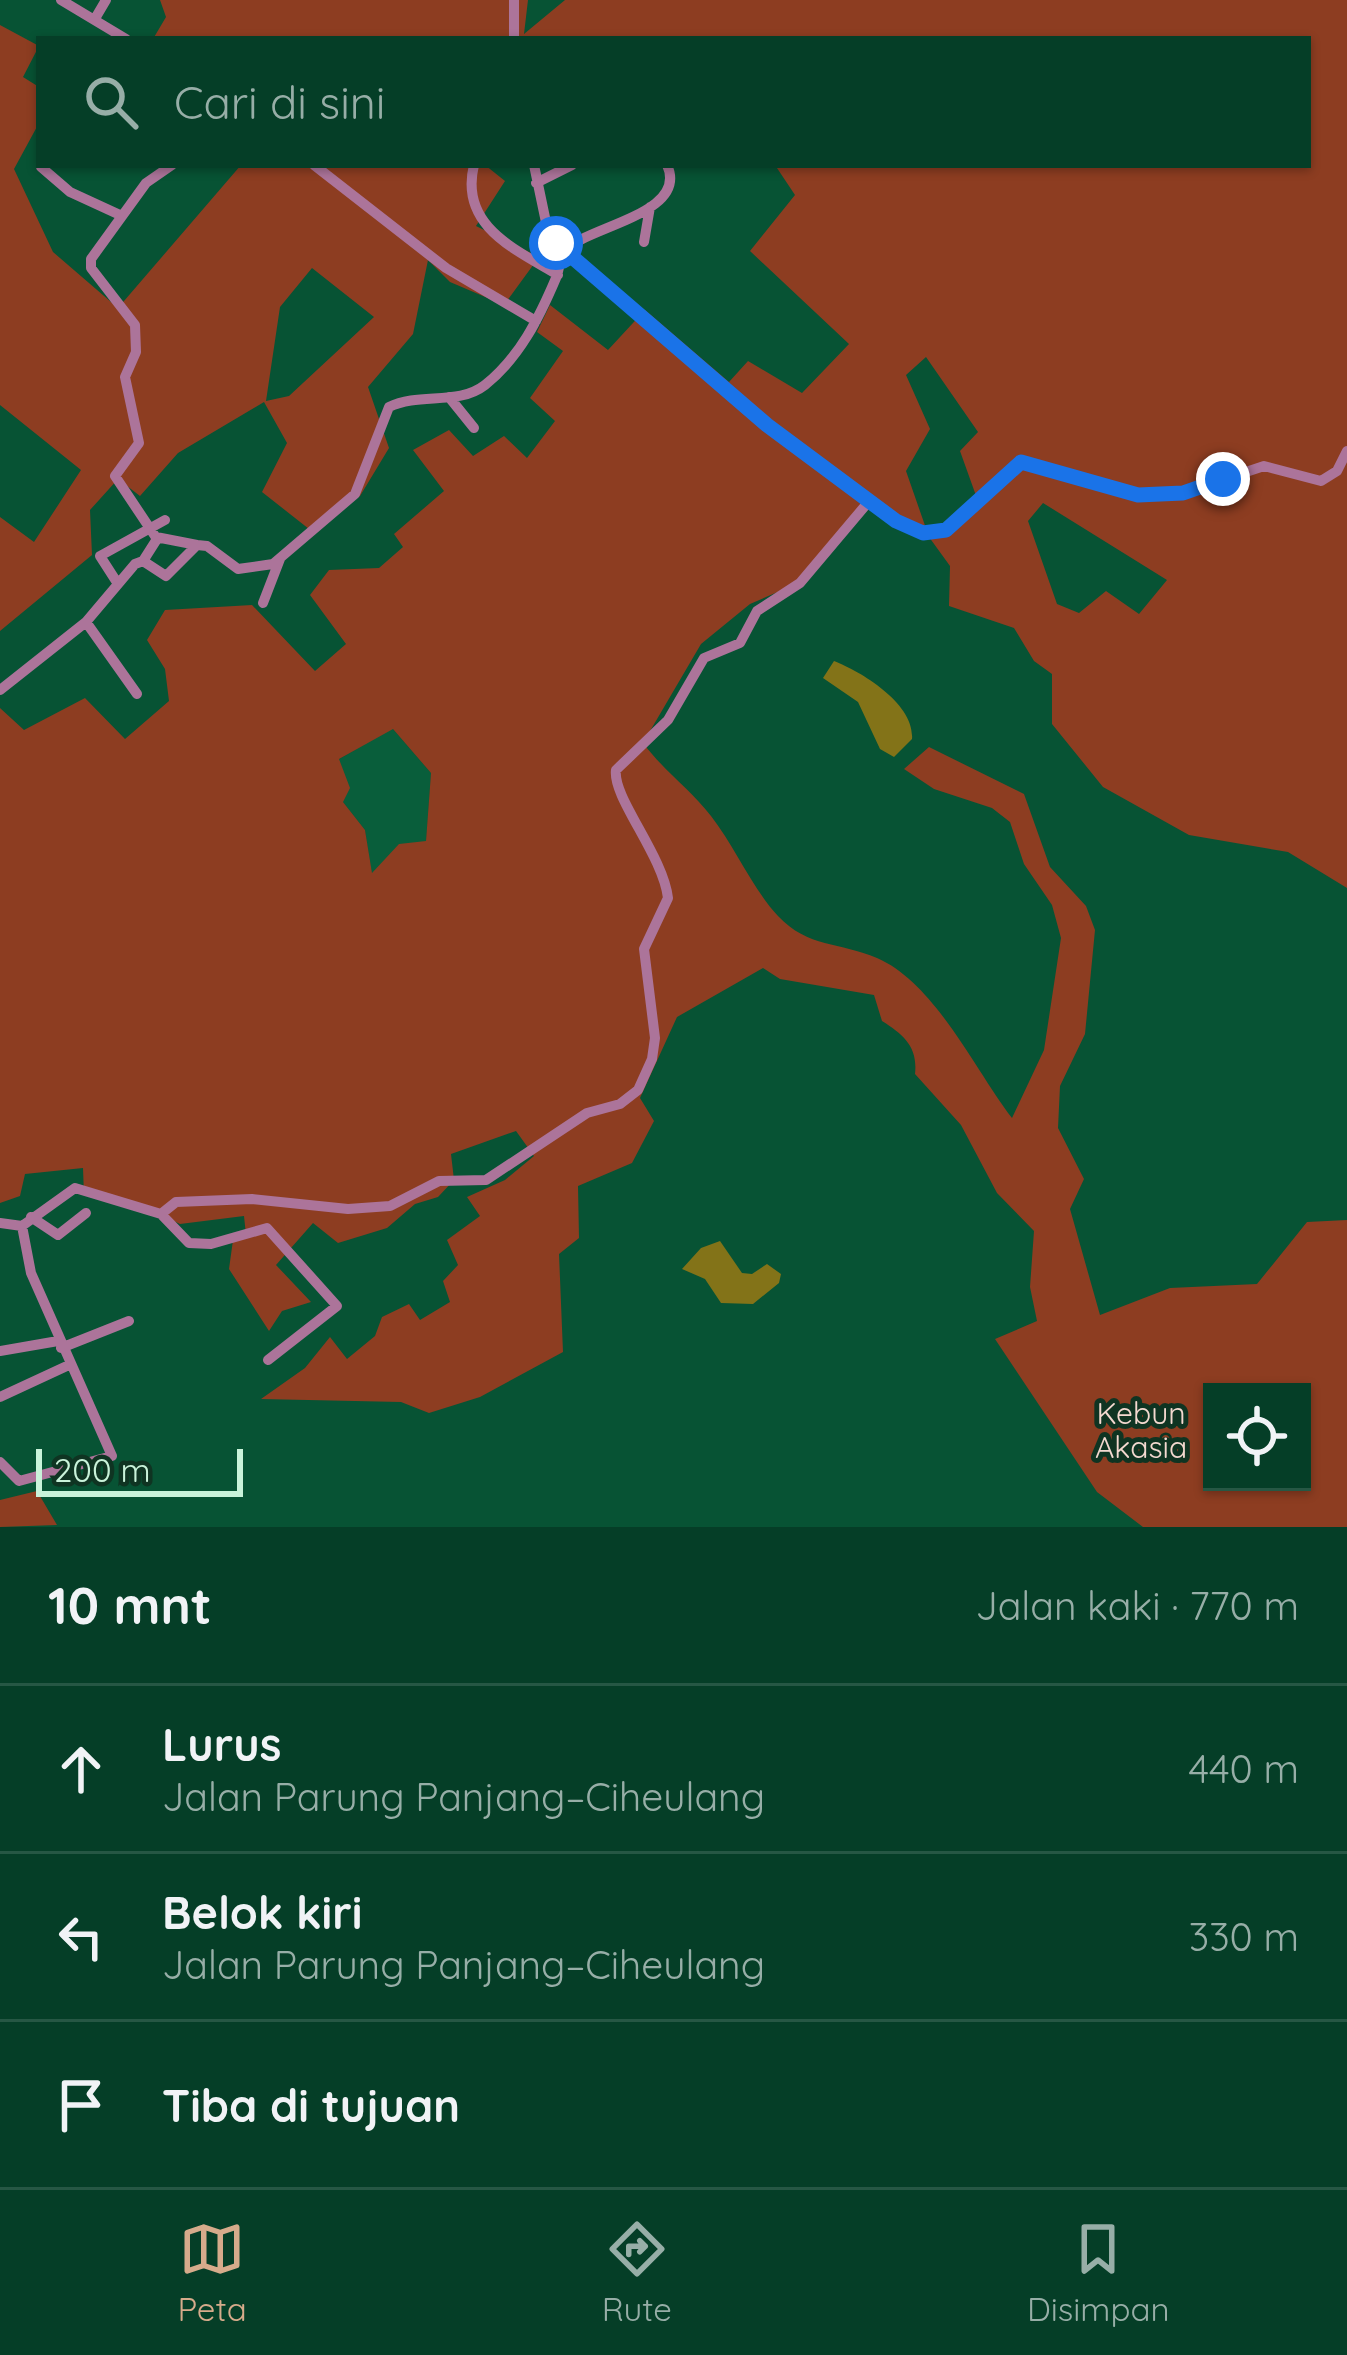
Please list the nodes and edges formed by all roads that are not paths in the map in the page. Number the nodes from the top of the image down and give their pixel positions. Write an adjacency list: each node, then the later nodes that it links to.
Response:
1 (62, 0): 4 (street)
2 (106, 0): 4 (street)
3 (514, 0): 6 (street)
4 (96, 17): 5 (street)
5 (122, 36)
6 (514, 36)
7 (43, 168): 16 (street)
8 (168, 168): 16 (street)
9 (318, 168): 20 (street)
10 (474, 168): 19 (street)
11 (534, 168): 14 (street)
12 (566, 168): 14 (street)
13 (667, 168): 15 (street)
14 (536, 183): 18 (street)
15 (650, 207): 17 (street); 18 (street)
16 (120, 215): 26 (street)
17 (644, 242)
18 (564, 251): 19 (street); 24 (street)
19 (558, 275): 20 (street)
20 (536, 321): 21 (street)
21 (448, 397): 22 (street); 28 (street)
22 (474, 428)
23 (1347, 452): 24 (street)
24 (870, 500): 36 (street)
25 (165, 520): 26 (street)
26 (154, 532): 27 (street); 29 (street); 30 (street)
27 (197, 544): 28 (street); 29 (street)
28 (280, 559): 31 (street)
29 (143, 561): 30 (street)
30 (118, 584): 32 (street)
31 (263, 603)
32 (86, 622): 33 (street); 34 (street)
33 (0, 690)
34 (137, 694)
35 (86, 1213): 37 (street)
36 (161, 1214): 37 (street); 42 (street)
37 (26, 1222): 38 (street); 40 (street)
38 (0, 1223)
39 (129, 1322): 40 (street)
40 (59, 1344): 41 (street); 43 (street)
41 (0, 1351)
42 (268, 1360)
43 (69, 1365): 44 (street); 45 (street)
44 (0, 1397)
45 (0, 1462)

